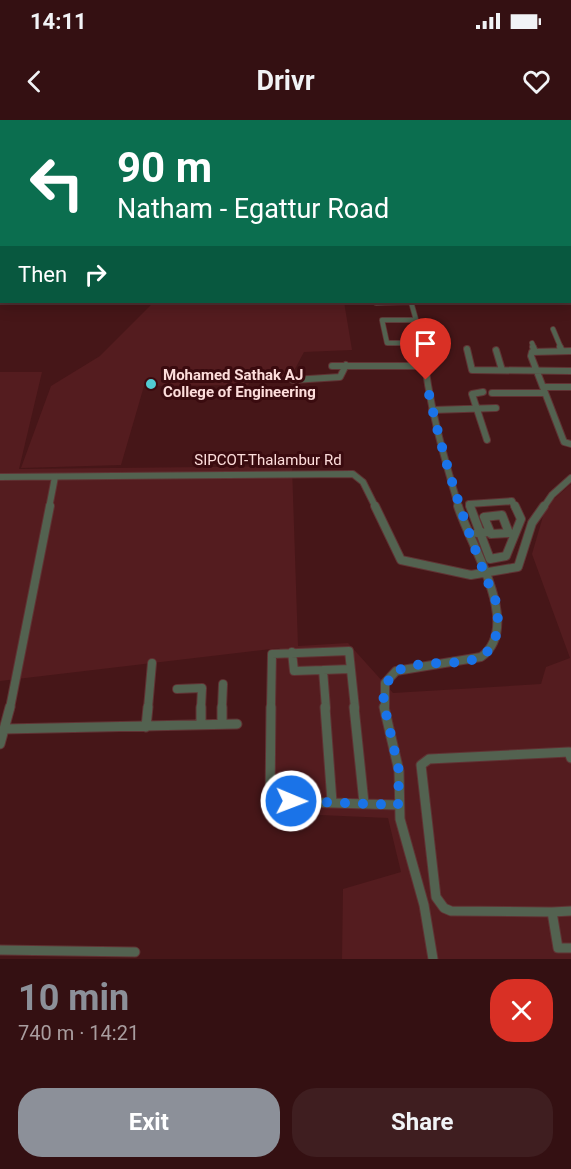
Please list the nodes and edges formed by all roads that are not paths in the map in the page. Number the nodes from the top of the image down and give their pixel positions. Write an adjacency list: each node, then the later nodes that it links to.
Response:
1 (411, 303): 2 (street)
2 (415, 321): 4 (street); 4 (street)
3 (553, 329): 8 (street)
4 (421, 342): 13 (street)
5 (532, 343): 10 (street)
6 (467, 349): 14 (street)
7 (496, 350): 14 (street)
8 (562, 351): 9 (street); 10 (street)
9 (571, 351)
10 (535, 352): 15 (street)
11 (346, 365): 12 (street); 13 (street); 17 (street)
12 (332, 366)
13 (426, 366): 25 (street)
14 (502, 370): 15 (street)
15 (537, 371): 16 (street); 19 (street)
16 (571, 371)
17 (293, 380)
18 (570, 387): 19 (street); 22 (street)
19 (544, 390): 21 (street); 27 (street)
20 (483, 393): 24 (street)
21 (492, 393)
22 (571, 394)
23 (496, 408): 24 (street)
24 (477, 409): 25 (street); 26 (street)
25 (432, 410): 33 (street)
26 (487, 440)
27 (571, 444)
28 (0, 477): 29 (street, SIPCOT-Thalambur Rd)
29 (56, 477): 34 (street, SIPCOT-Thalambur Rd); 45 (street)
30 (571, 478): 34 (street, SIPCOT-Thalambur Rd)
31 (490, 532): 32 (street)
32 (479, 533): 32 (street); 33 (street)
33 (468, 534): 34 (street)
34 (484, 574): 50 (street)
35 (292, 652): 37 (street); 38 (street); 48 (street)
36 (152, 663): 44 (street)
37 (350, 669): 38 (street); 49 (street)
38 (323, 670): 48 (street)
39 (223, 684): 42 (street)
40 (177, 689): 41 (street)
41 (201, 724): 42 (street); 44 (street)
42 (222, 724): 43 (street)
43 (237, 724)
44 (146, 727): 45 (street)
45 (4, 729): 46 (street)
46 (0, 744)
47 (571, 758): 52 (street)
48 (332, 802): 49 (street)
49 (364, 803): 50 (street)
50 (398, 805): 56 (street)
51 (571, 911): 52 (street)
52 (552, 912): 53 (street)
53 (571, 948)
54 (0, 950): 55 (street)
55 (135, 952)
56 (433, 959)

